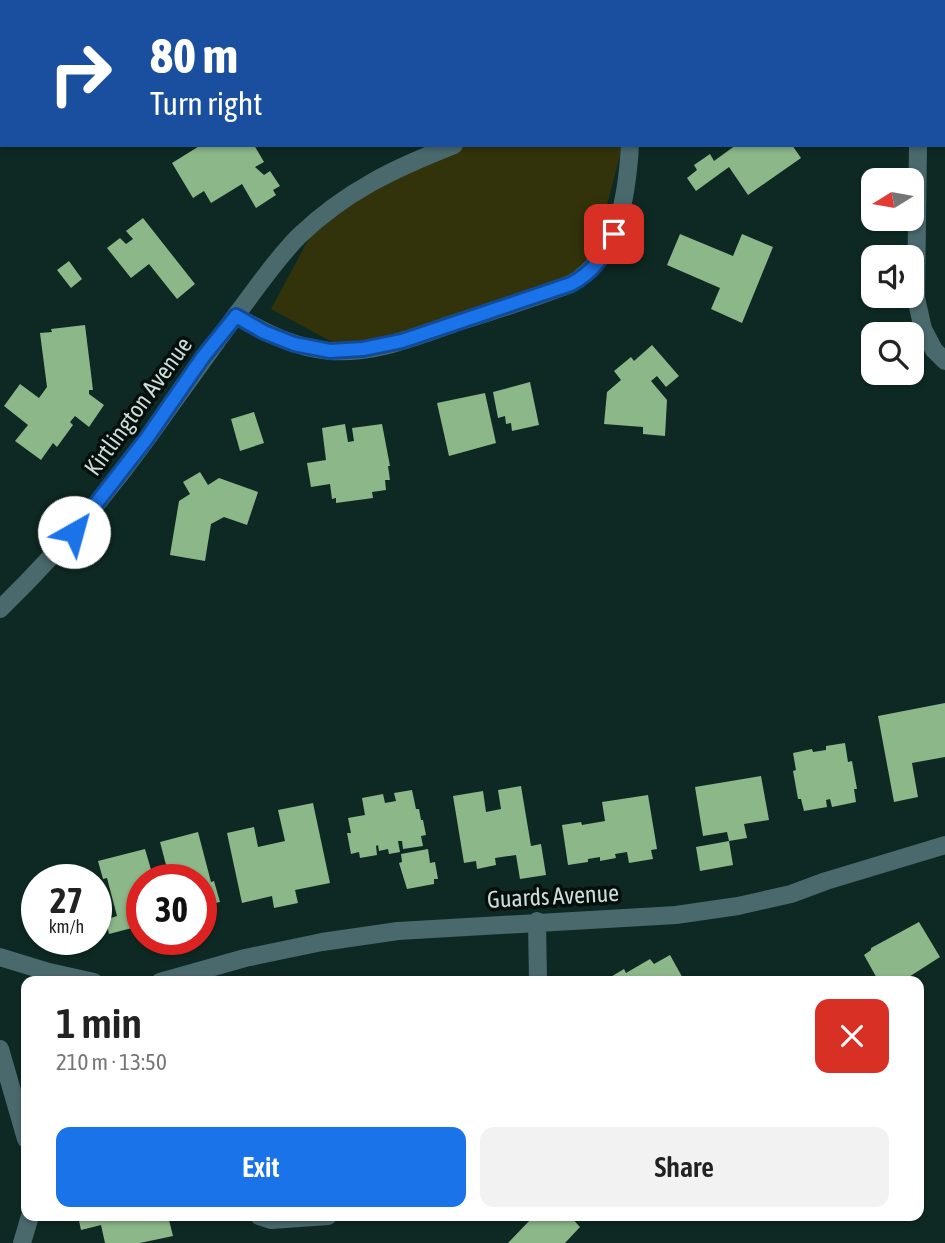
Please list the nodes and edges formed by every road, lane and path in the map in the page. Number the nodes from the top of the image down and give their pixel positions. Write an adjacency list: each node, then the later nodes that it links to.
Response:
1 (449, 147): 4 (street, Kirtlington Avenue)
2 (630, 147): 4 (street)
3 (918, 147): 5 (street)
4 (236, 316): 6 (street, Kirtlington Avenue)
5 (945, 361)
6 (0, 609)
7 (945, 845): 8 (street, Guards Avenue)
8 (537, 921): 11 (street, Guards Avenue); 12 (street)
9 (0, 957): 10 (street)
10 (67, 976)
11 (182, 976)
12 (538, 976)
13 (0, 1049): 14 (street)
14 (21, 1122)
15 (29, 1221): 16 (street)
16 (22, 1243)

